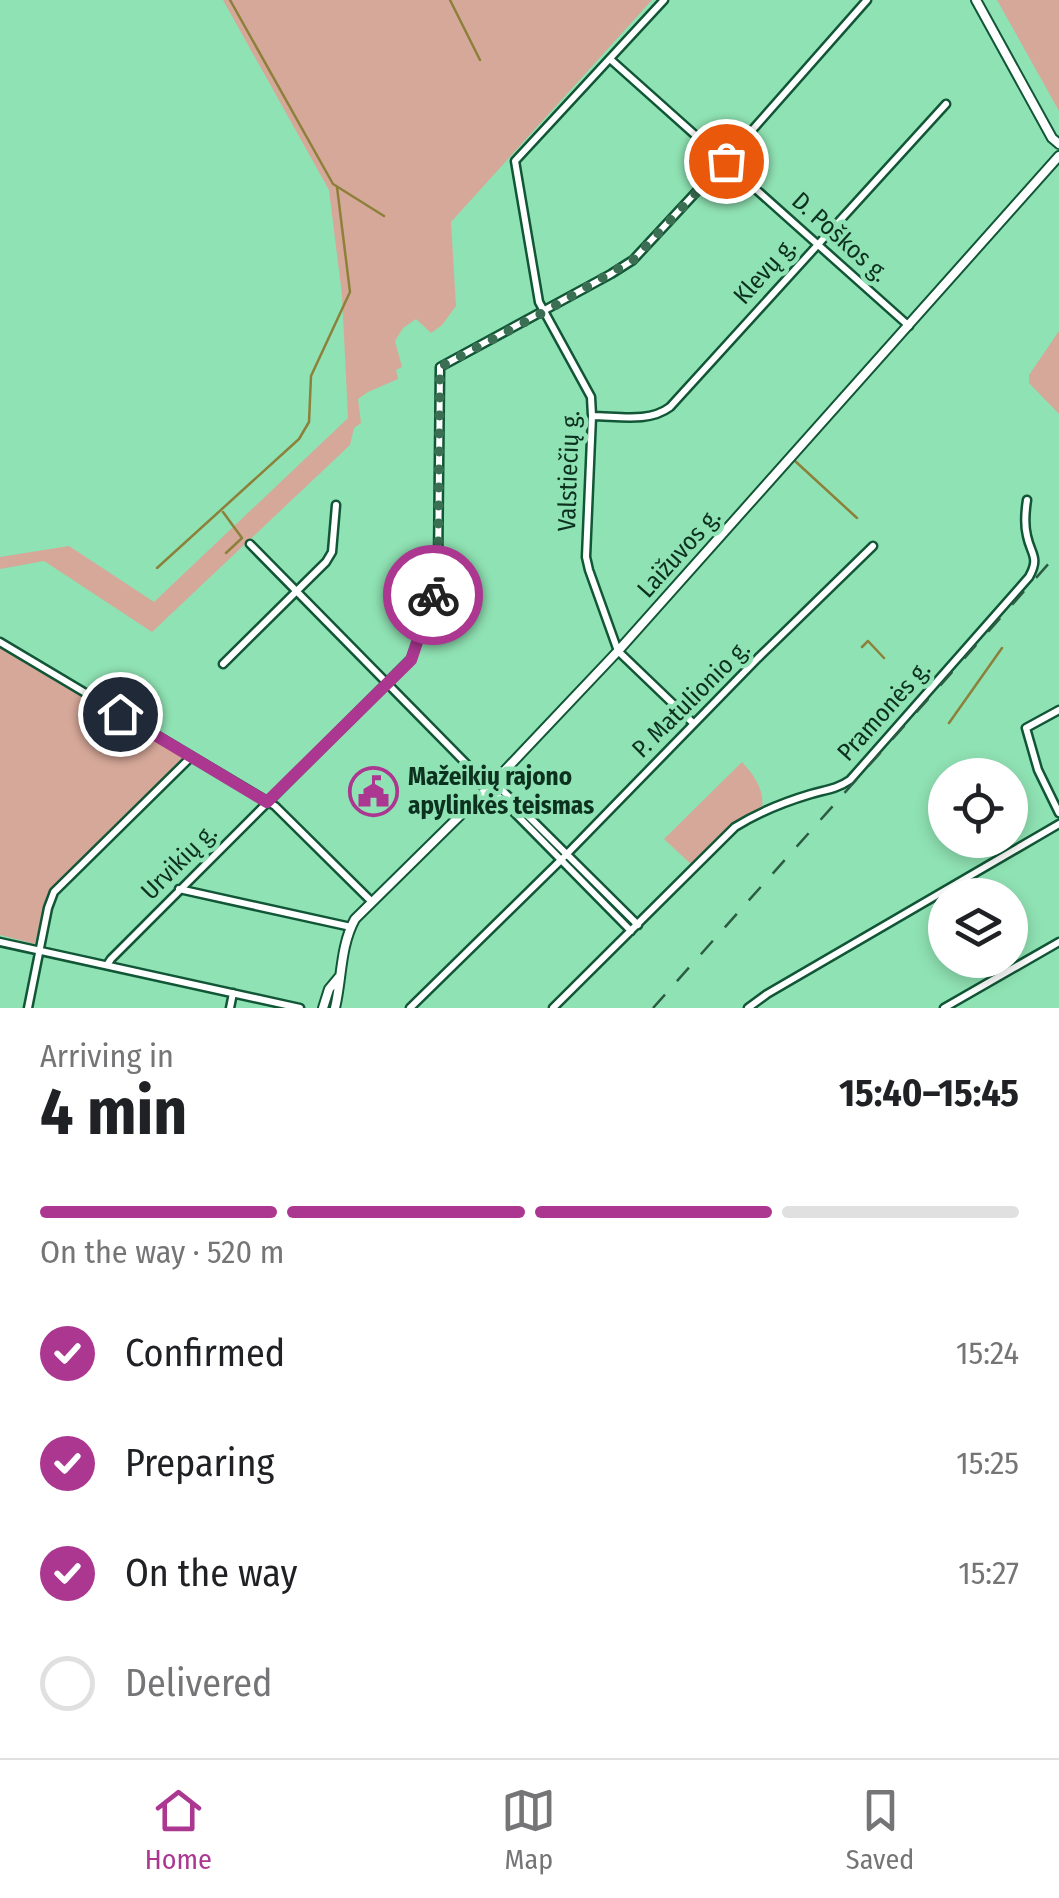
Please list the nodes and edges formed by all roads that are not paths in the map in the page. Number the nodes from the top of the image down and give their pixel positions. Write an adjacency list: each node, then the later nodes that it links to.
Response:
1 (664, 0): 4 (street, Valstiečių g.)
2 (868, 0): 8 (street)
3 (976, 0): 6 (main road)
4 (610, 60): 8 (street, D. Poškos g.); 10 (street, Valstiečių g.)
5 (946, 104): 9 (street, Klevų g.)
6 (1059, 144)
7 (1059, 156): 11 (main road, Laižuvos g.)
8 (726, 161): 9 (street, D. Poškos g.); 10 (street)
9 (816, 243): 11 (street, D. Poškos g.); 12 (street, Klevų g.)
10 (544, 312): 12 (street, Valstiečių g.); 21 (street, Urvikių g.)
11 (909, 326): 19 (main road, Laižuvos g.)
12 (592, 416): 19 (street, Valstiečių g.)
13 (1026, 500): 33 (street, Pramonės g.)
14 (336, 505): 17 (street)
15 (250, 544): 17 (street)
16 (873, 546): 23 (street, P. Matulionio g.)
17 (298, 591): 20 (street); 21 (street)
18 (0, 642): 24 (street)
19 (618, 650): 23 (street); 25 (main road, Laižuvos g.)
20 (223, 664)
21 (388, 685): 25 (street); 26 (street, Urvikių g.)
22 (1059, 710): 27 (street)
23 (694, 723): 29 (street, P. Matulionio g.)
24 (191, 757): 26 (street); 36 (street)
25 (491, 785): 29 (street); 31 (main road, Laižuvos g.)
26 (267, 802): 30 (street, Urvikių g.); 31 (street)
27 (1059, 814)
28 (1059, 824): 47 (street)
29 (564, 857): 33 (street); 45 (street, P. Matulionio g.)
30 (179, 889): 32 (street); 37 (street, Urvikių g.)
31 (372, 902): 32 (main road, Laižuvos g.)
32 (351, 927): 38 (main road, Laižuvos g.)
33 (634, 928): 46 (street, Pramonės g.)
34 (0, 942): 36 (street)
35 (1059, 942): 48 (street)
36 (39, 950): 37 (street); 40 (street)
37 (107, 966): 39 (street)
38 (339, 977): 43 (main road); 44 (main road)
39 (233, 993): 41 (street); 42 (street)
40 (28, 1008)
41 (230, 1008)
42 (300, 1008)
43 (323, 1008)
44 (335, 1008)
45 (410, 1008)
46 (553, 1008)
47 (748, 1008)
48 (944, 1008)

